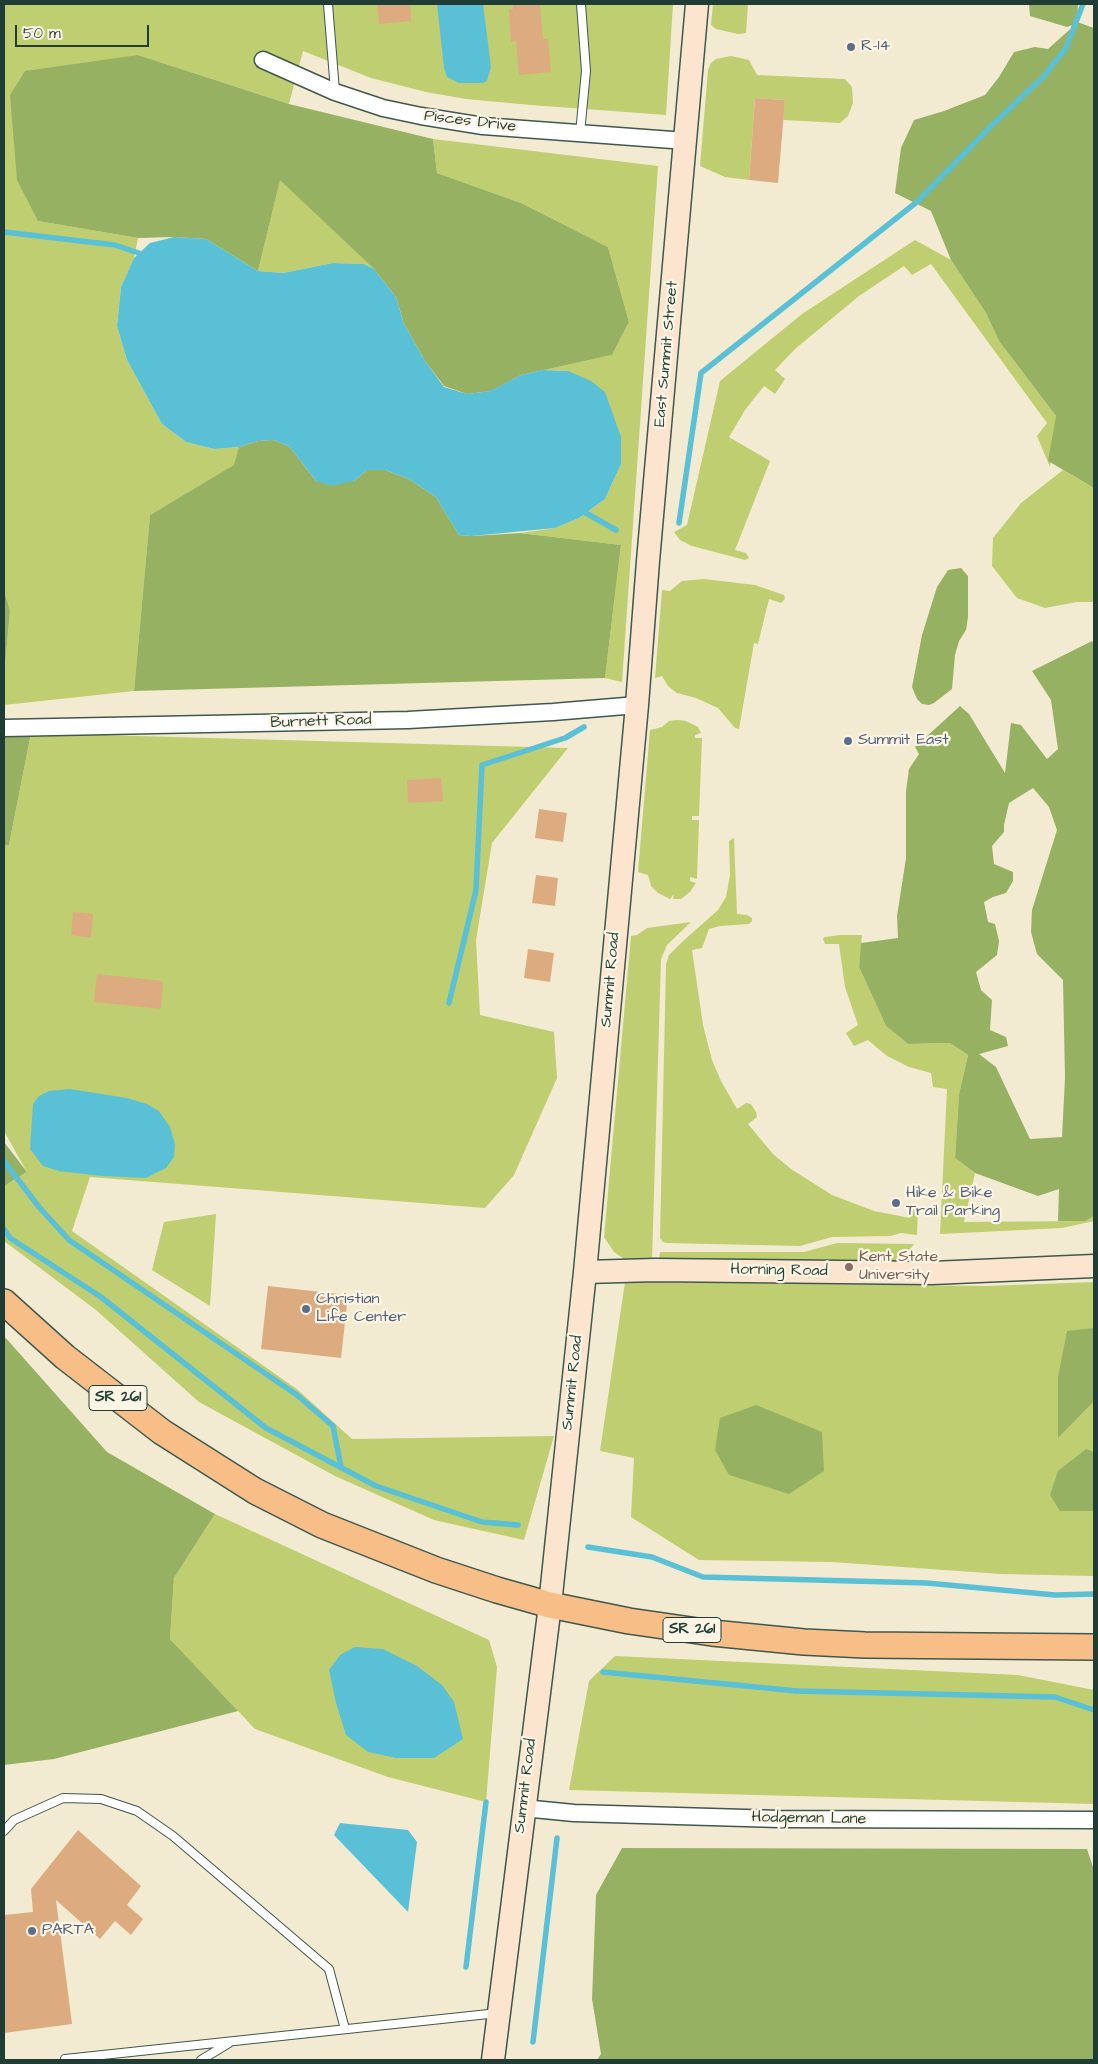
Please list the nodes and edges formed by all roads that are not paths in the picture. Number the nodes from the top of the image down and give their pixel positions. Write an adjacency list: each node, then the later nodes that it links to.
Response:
1 (328, 4): 5 (lane)
2 (581, 4): 6 (lane)
3 (697, 4): 7 (main road, East Summit Street)
4 (263, 60): 5 (street, Pisces Drive)
5 (335, 92): 6 (street, Pisces Drive)
6 (580, 134): 7 (street, Pisces Drive)
7 (686, 141): 8 (main road, East Summit Street)
8 (637, 705): 9 (street, Burnett Road); 11 (main road, Summit Road)
9 (4, 728)
10 (1094, 1266): 11 (main road, Horning Road)
11 (585, 1272): 13 (main road, Summit Road)
12 (4, 1302): 13 (main road, SR 261)
13 (550, 1605): 14 (main road, SR 261); 15 (main road, Summit Road)
14 (1094, 1647)
15 (523, 1808): 16 (street, Hodgeman Lane); 18 (main road, Summit Road)
16 (1094, 1820)
17 (4, 1830): 19 (lane)
18 (498, 2013): 19 (lane); 23 (main road, Summit Road)
19 (345, 2028): 20 (lane)
20 (231, 2042): 21 (lane); 22 (lane)
21 (65, 2059)
22 (201, 2060)
23 (492, 2060)

